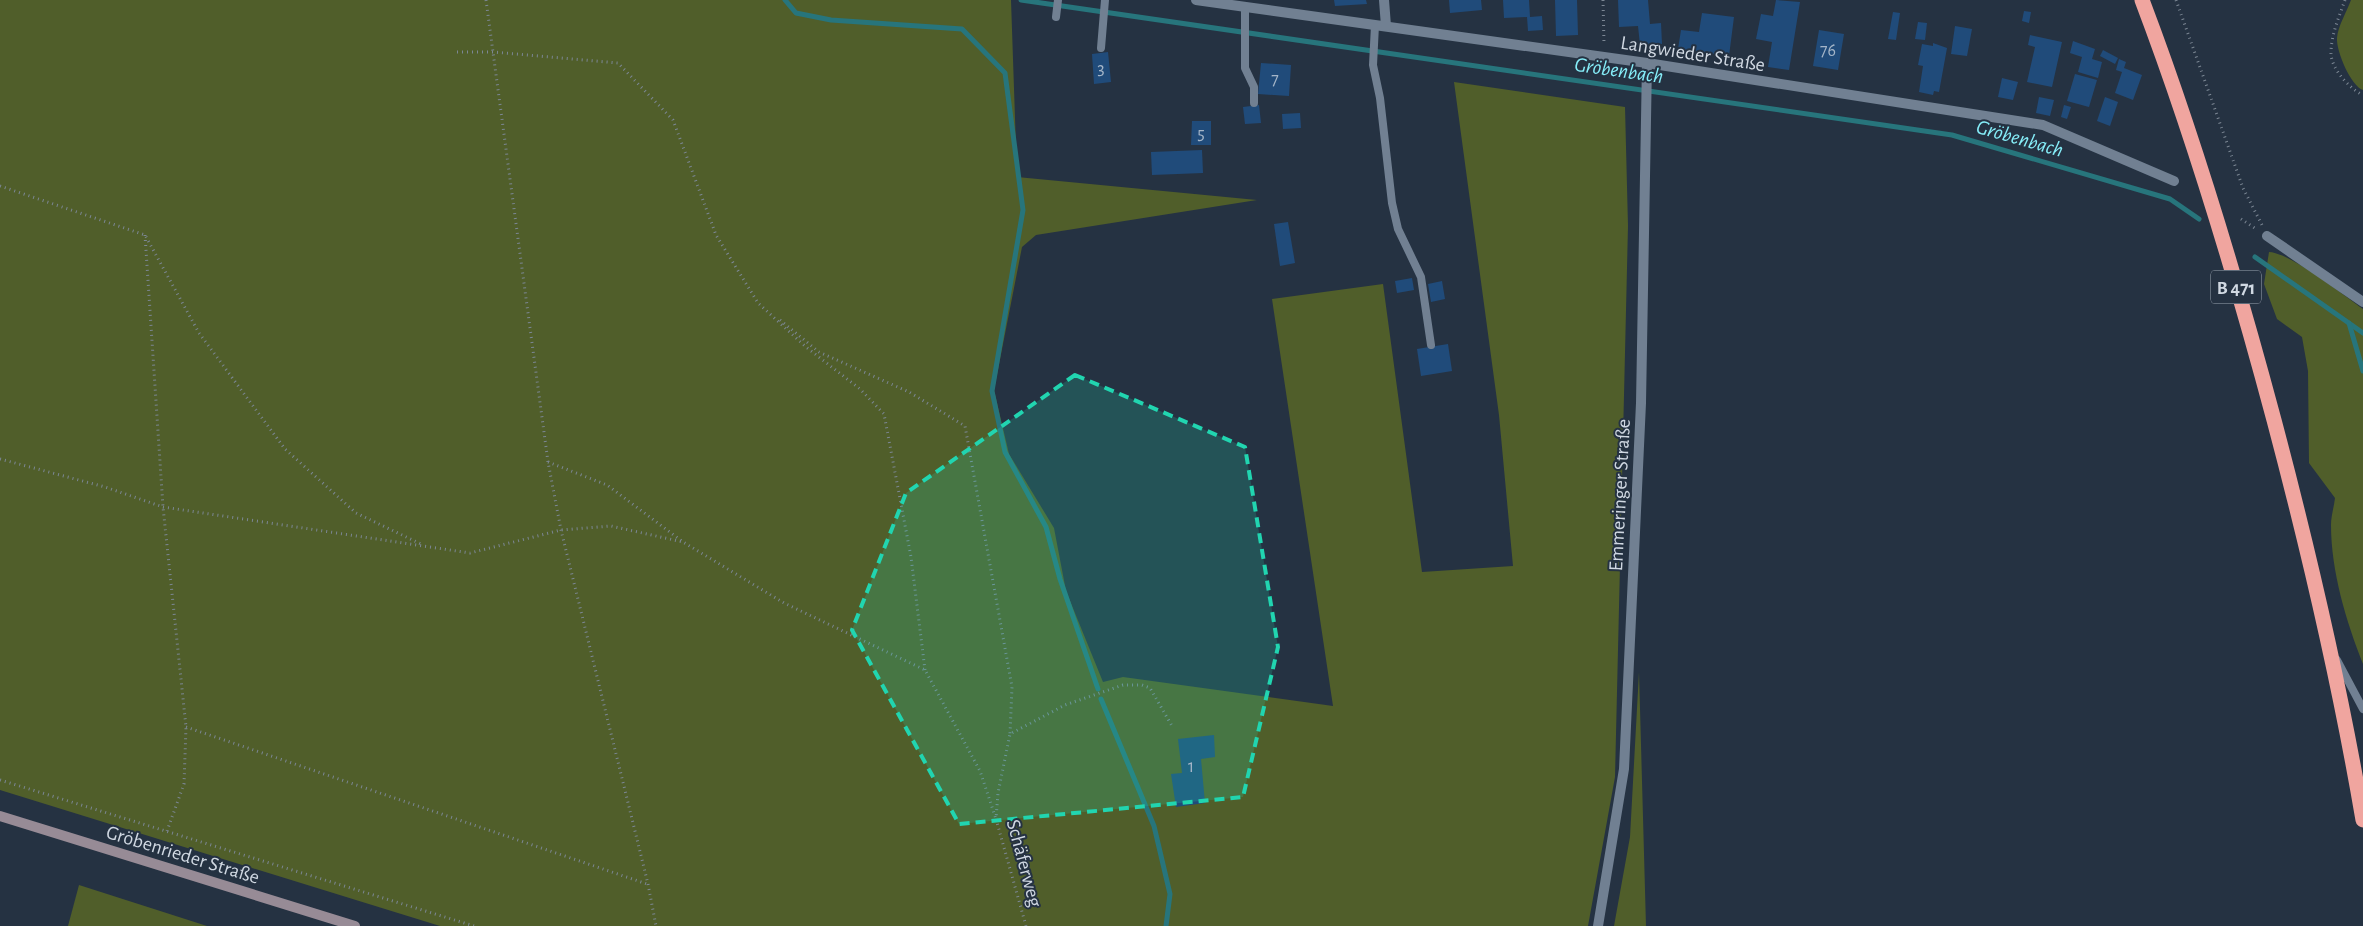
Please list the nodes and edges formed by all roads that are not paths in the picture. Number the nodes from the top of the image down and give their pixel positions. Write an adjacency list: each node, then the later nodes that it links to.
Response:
1 (1058, 0): 7 (lane)
2 (1196, 0): 6 (street, Langwieder Straße)
3 (1384, 0): 8 (street)
4 (2142, 0): 16 (highway, B 471)
5 (1104, 2): 9 (lane)
6 (1245, 7): 8 (street, Langwieder Straße); 11 (lane)
7 (1056, 17)
8 (1381, 26): 10 (street, Langwieder Straße); 15 (lane)
9 (1101, 48)
10 (1647, 63): 12 (street, Langwieder Straße); 21 (street, Emmeringer Straße)
11 (1254, 103)
12 (2174, 181)
13 (2268, 236): 14 (street)
14 (2363, 302)
15 (1431, 345)
16 (2329, 644): 17 (lane); 19 (highway, B 471)
17 (2363, 709)
18 (0, 816): 20 (street, Gröbenrieder Straße)
19 (2363, 820)
20 (355, 926)
21 (1598, 926)

